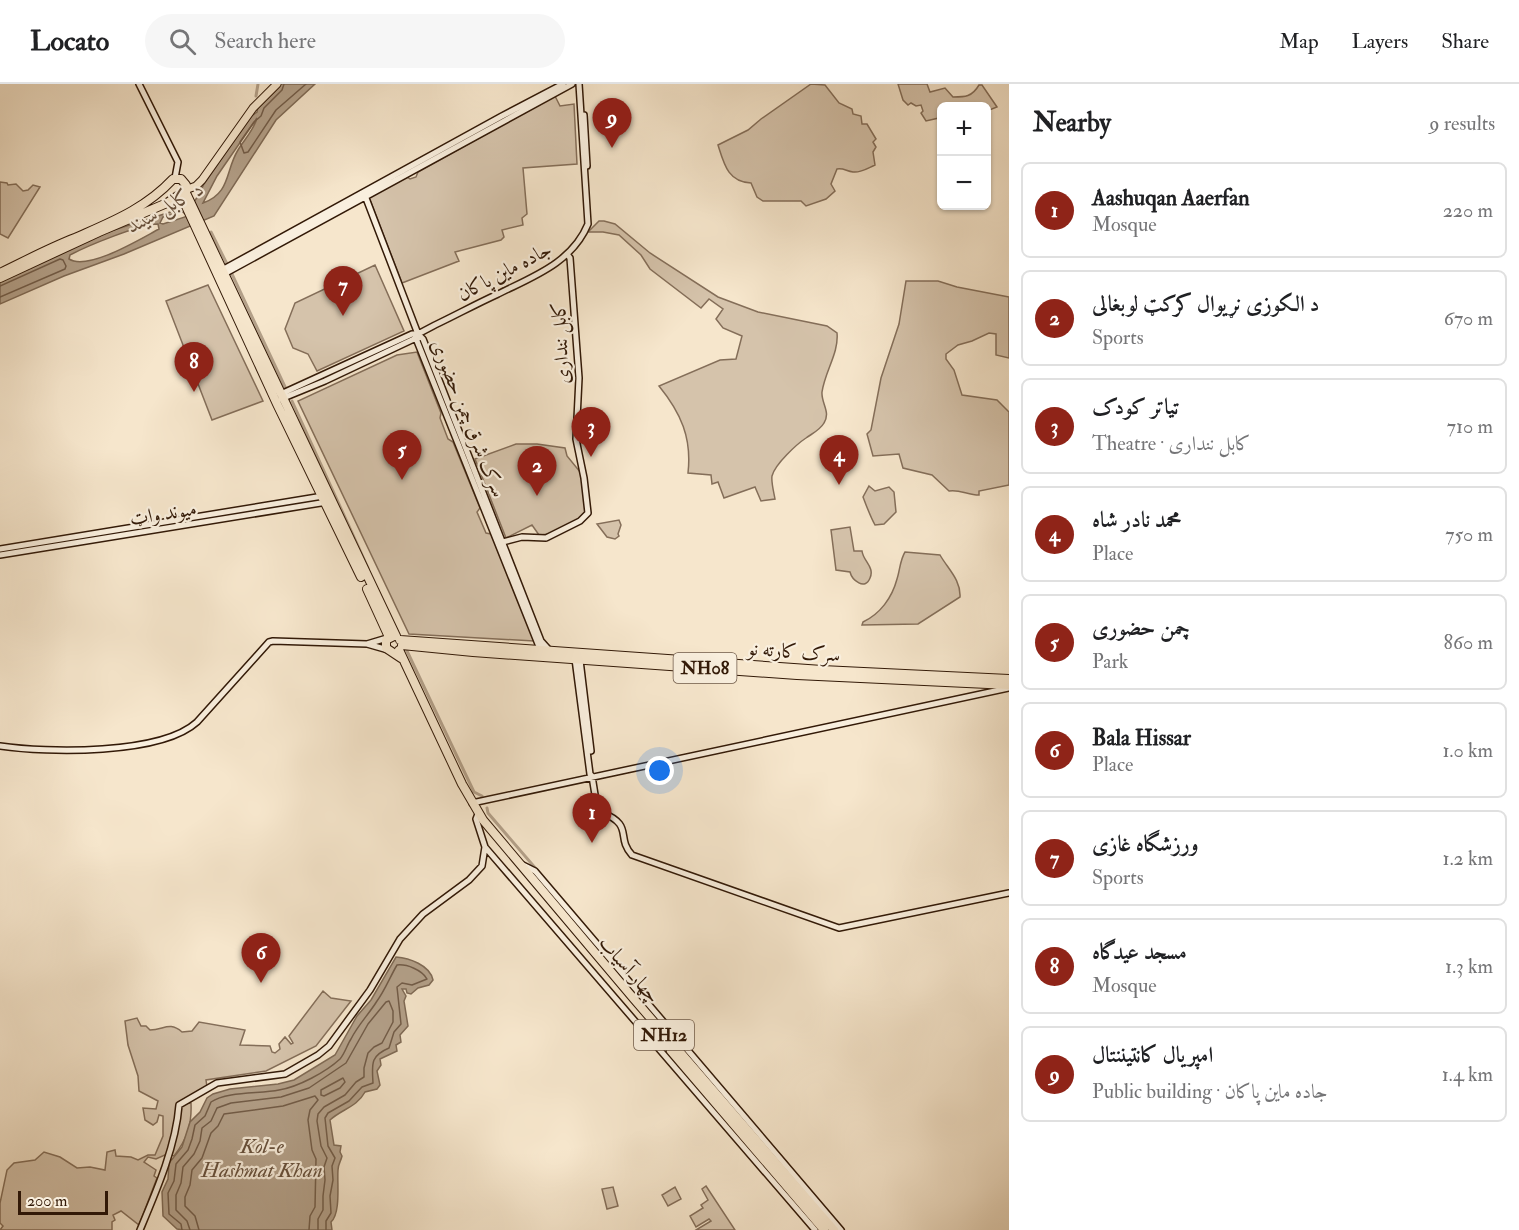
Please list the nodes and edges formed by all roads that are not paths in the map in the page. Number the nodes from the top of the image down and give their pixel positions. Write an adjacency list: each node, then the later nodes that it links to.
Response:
1 (139, 84): 7 (main road)
2 (277, 84): 6 (main road)
3 (563, 84): 9 (main road)
4 (572, 84): 9 (main road)
5 (580, 84): 11 (main road, جاده ماین پاکان)
6 (206, 174): 7 (main road); 8 (main road)
7 (175, 180): 8 (highway); 8 (highway); 13 (highway)
8 (181, 193): 10 (highway); 13 (highway)
9 (365, 195): 12 (main road); 14 (main road, سرک شرق چمن حضوری)
10 (198, 224): 12 (highway); 15 (highway)
11 (567, 254): 14 (main road, جاده ماین پاکان); 18 (main road, کابل ننداری)
12 (223, 272): 15 (highway)
13 (0, 276)
14 (418, 334): 16 (main road); 16 (main road); 18 (main road, سرک شرق چمن حضوری)
15 (265, 370): 16 (highway); 16 (highway)
16 (279, 397): 17 (highway)
17 (326, 499): 19 (main road, میوند واټ); 20 (main road, میوند واټ); 21 (highway)
18 (501, 543): 23 (main road, سرک شرق چمن حضوری)
19 (0, 549)
20 (0, 555)
21 (395, 643): 22 (main road); 22 (main road); 23 (highway, سرک کارته نو / NH08); 28 (highway, NH12)
22 (367, 644): 26 (main road)
23 (549, 653): 24 (highway, سرک کارته نو / NH08); 25 (highway, سرک کارته نو / NH08)
24 (578, 659): 25 (highway, سرک کارته نو / NH08); 27 (main road)
25 (1006, 683): 27 (main road)
26 (0, 746)
27 (592, 777): 28 (main road); 33 (main road)
28 (472, 803): 29 (highway, NH12)
29 (478, 814): 30 (highway, چهار آسیاب / NH12); 31 (main road)
30 (496, 838): 32 (highway, چهار آسیاب / NH12); 34 (highway, چهار آسیاب / NH12)
31 (485, 847): 36 (main road); 37 (main road)
32 (517, 862): 34 (highway, چهار آسیاب / NH12); 40 (main road)
33 (1009, 893)
34 (600, 964): 35 (highway, چهار آسیاب / NH12)
35 (728, 1112): 38 (highway, چهار آسیاب / NH12); 39 (highway, چهار آسیاب / NH12)
36 (140, 1230)
37 (815, 1230)
38 (824, 1230)
39 (834, 1230)
40 (841, 1230)

